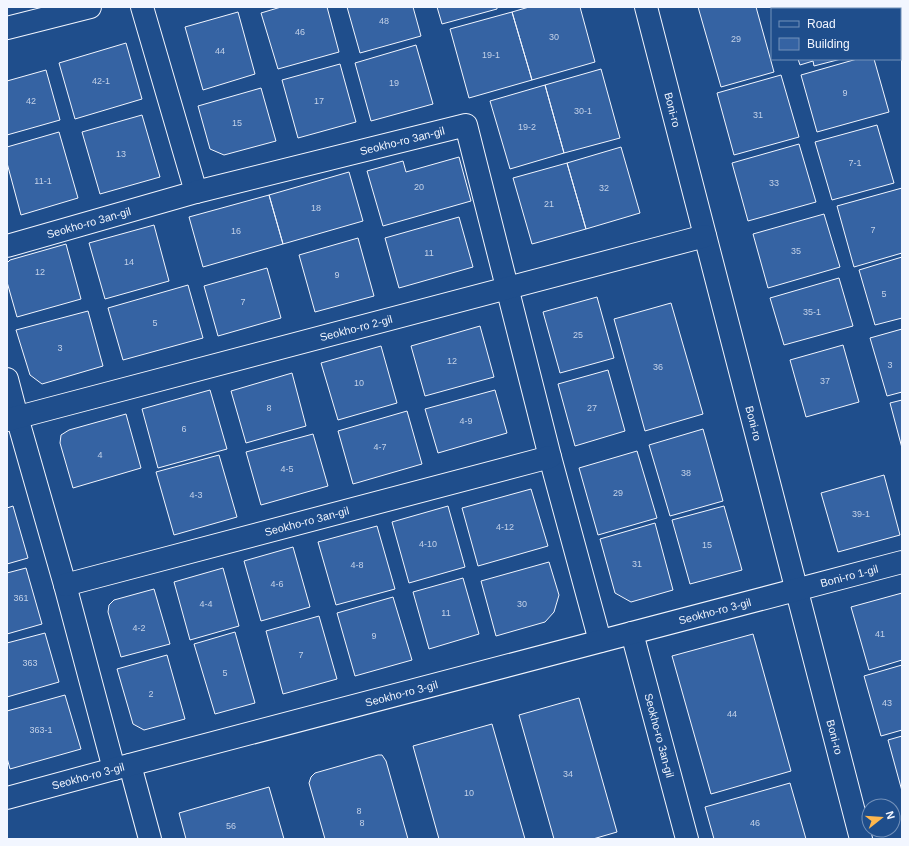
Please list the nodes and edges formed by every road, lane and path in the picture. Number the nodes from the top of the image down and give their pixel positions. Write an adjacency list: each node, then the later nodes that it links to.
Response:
1 (90, 7): 4 (street)
2 (142, 7): 5 (street)
3 (646, 7): 6 (street, Boni-ro)
4 (7, 28)
5 (196, 192): 7 (street, Seokho-ro 3an-gil); 8 (street, Seokho-ro 3an-gil)
6 (705, 236): 8 (street, Seokho-ro 2-gil); 14 (street, Boni-ro)
7 (7, 246)
8 (508, 288): 10 (street, Seokho-ro 2-gil); 11 (street, Seokho-ro 3an-gil)
9 (7, 379): 10 (street)
10 (12, 418): 13 (street)
11 (550, 457): 13 (street, Seokho-ro 3an-gil); 16 (street, Seokho-ro 3an-gil)
12 (902, 562): 14 (street, Boni-ro 1-gil)
13 (65, 585): 17 (street)
14 (796, 589): 15 (street, Seokho-ro 3-gil); 21 (street, Boni-ro)
15 (632, 633): 16 (street, Seokho-ro 3-gil); 20 (street, Seokho-ro 3an-gil)
16 (600, 641): 17 (street, Seokho-ro 3-gil)
17 (122, 767): 18 (street, Seokho-ro 3-gil); 19 (street)
18 (7, 798)
19 (150, 839)
20 (687, 839)
21 (861, 839)

